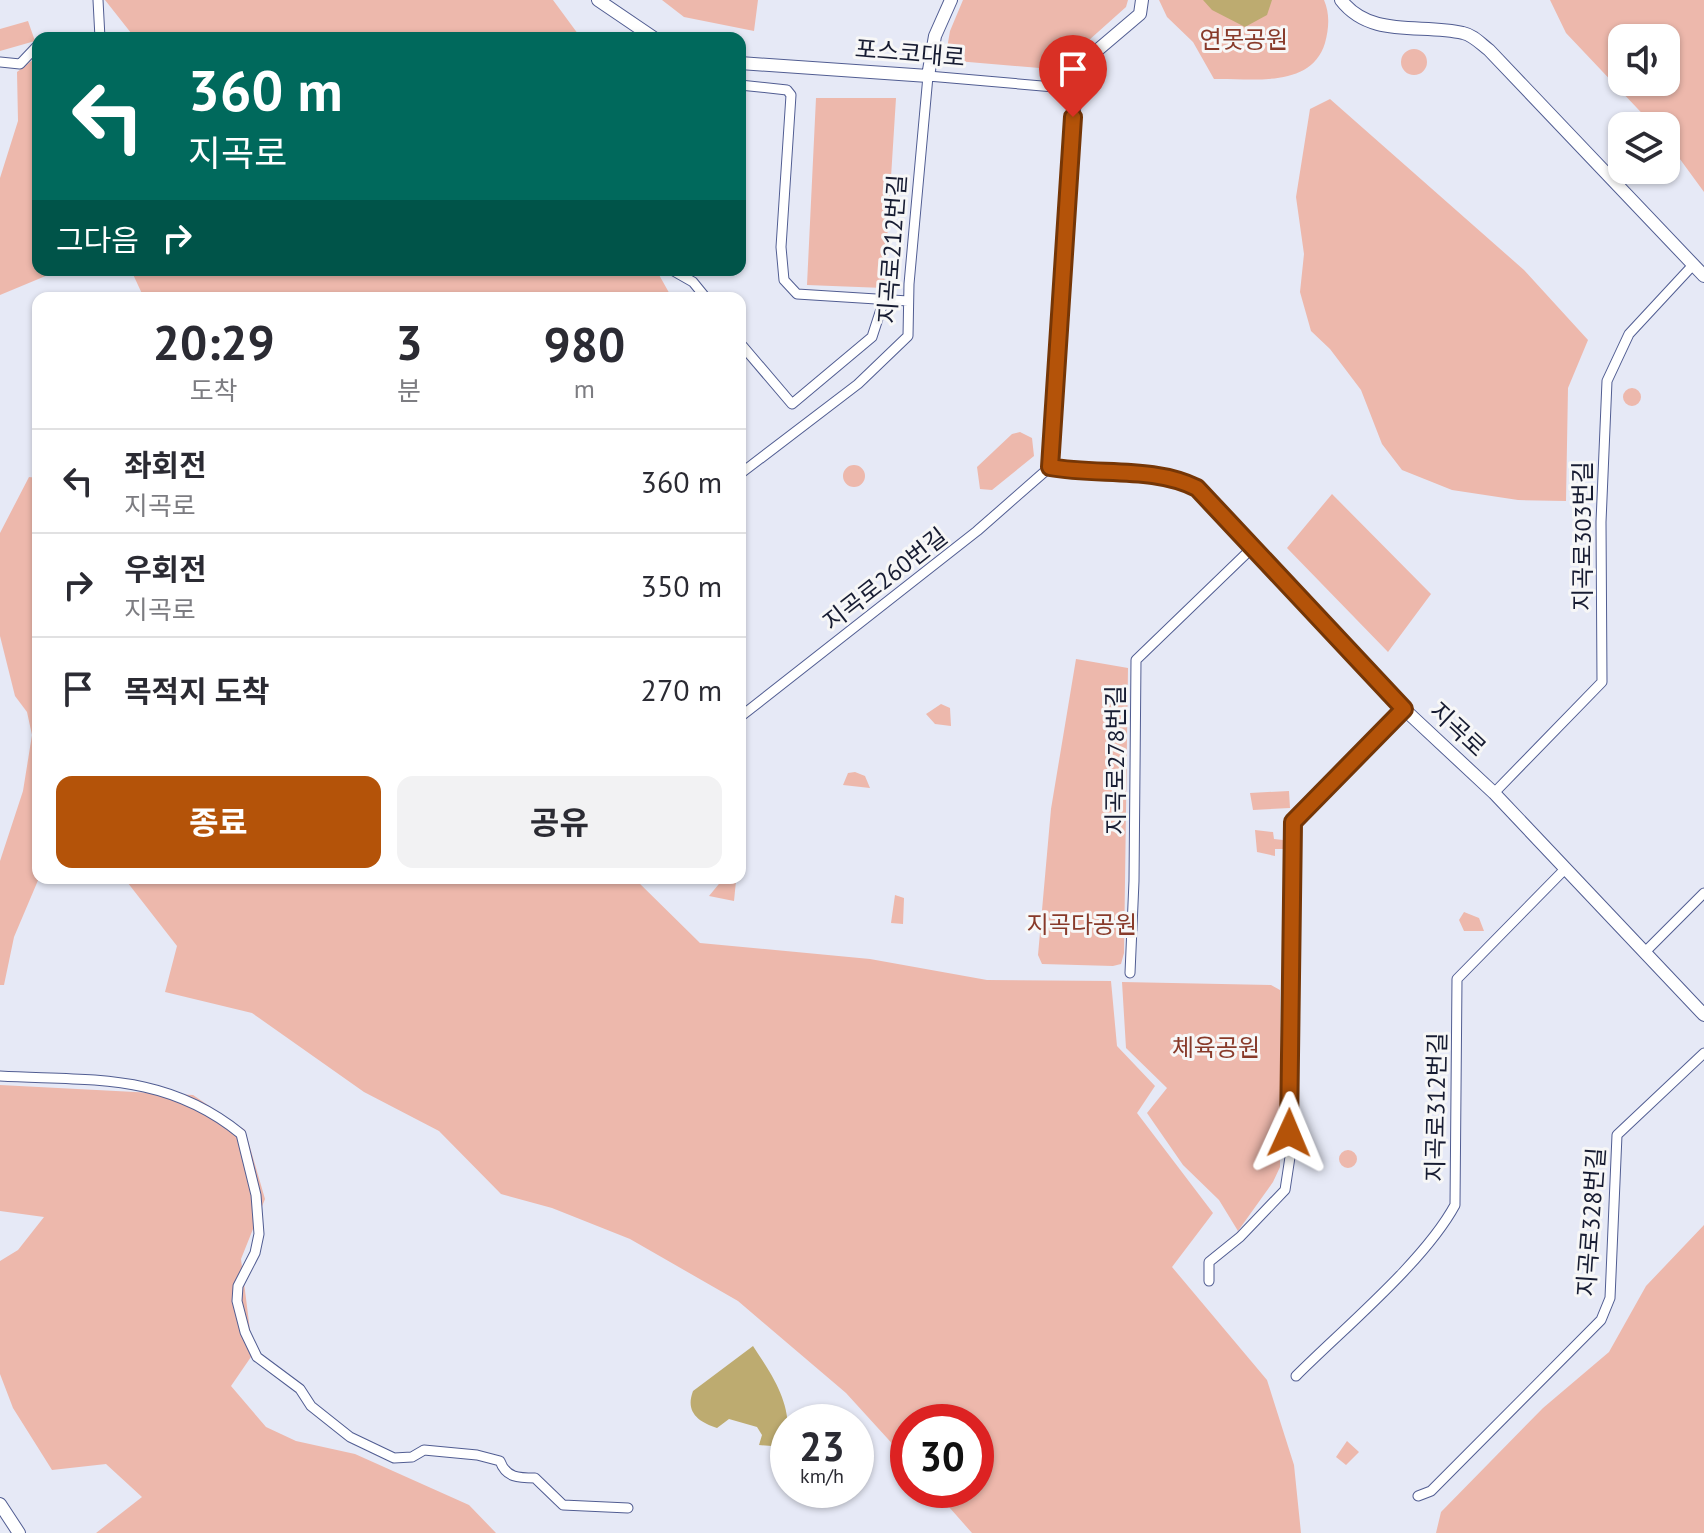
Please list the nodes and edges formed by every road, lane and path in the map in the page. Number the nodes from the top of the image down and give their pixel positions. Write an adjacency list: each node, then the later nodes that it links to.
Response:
1 (98, 0): 6 (street)
2 (598, 0): 7 (main road)
3 (951, 0): 11 (main road, 지곡로212번길)
4 (1142, 0): 13 (main road)
5 (1341, 0): 14 (main road)
6 (100, 32)
7 (645, 32)
8 (32, 51): 9 (street)
9 (0, 62)
10 (746, 63): 11 (main road, 포스코대로)
11 (928, 76): 13 (street, 포스코대로); 19 (street, 지곡로212번길)
12 (746, 86): 18 (street)
13 (1077, 89): 21 (main road)
14 (1693, 265): 16 (main road); 26 (street, 지곡로303번길)
15 (682, 276): 17 (street)
16 (1704, 276)
17 (701, 292)
18 (884, 300): 19 (street); 20 (street)
19 (908, 301): 22 (street, 지곡로212번길)
20 (746, 350)
21 (1050, 467): 23 (main road, 지곡로); 25 (street, 지곡로260번길)
22 (746, 469)
23 (1251, 549): 24 (main road, 지곡로); 30 (street, 지곡로278번길)
24 (1404, 709): 26 (main road, 지곡로); 34 (street)
25 (746, 712)
26 (1494, 793): 27 (main road, 지곡로)
27 (1566, 868): 29 (main road, 지곡로); 35 (street, 지곡로312번길)
28 (1704, 893): 29 (street)
29 (1646, 951): 31 (main road, 지곡로)
30 (1130, 973)
31 (1704, 1015)
32 (1704, 1053): 36 (street, 지곡로328번길)
33 (0, 1076): 38 (street)
34 (1209, 1281)
35 (1296, 1376)
36 (1418, 1496)
37 (0, 1504): 39 (main road)
38 (628, 1508)
39 (19, 1533)

